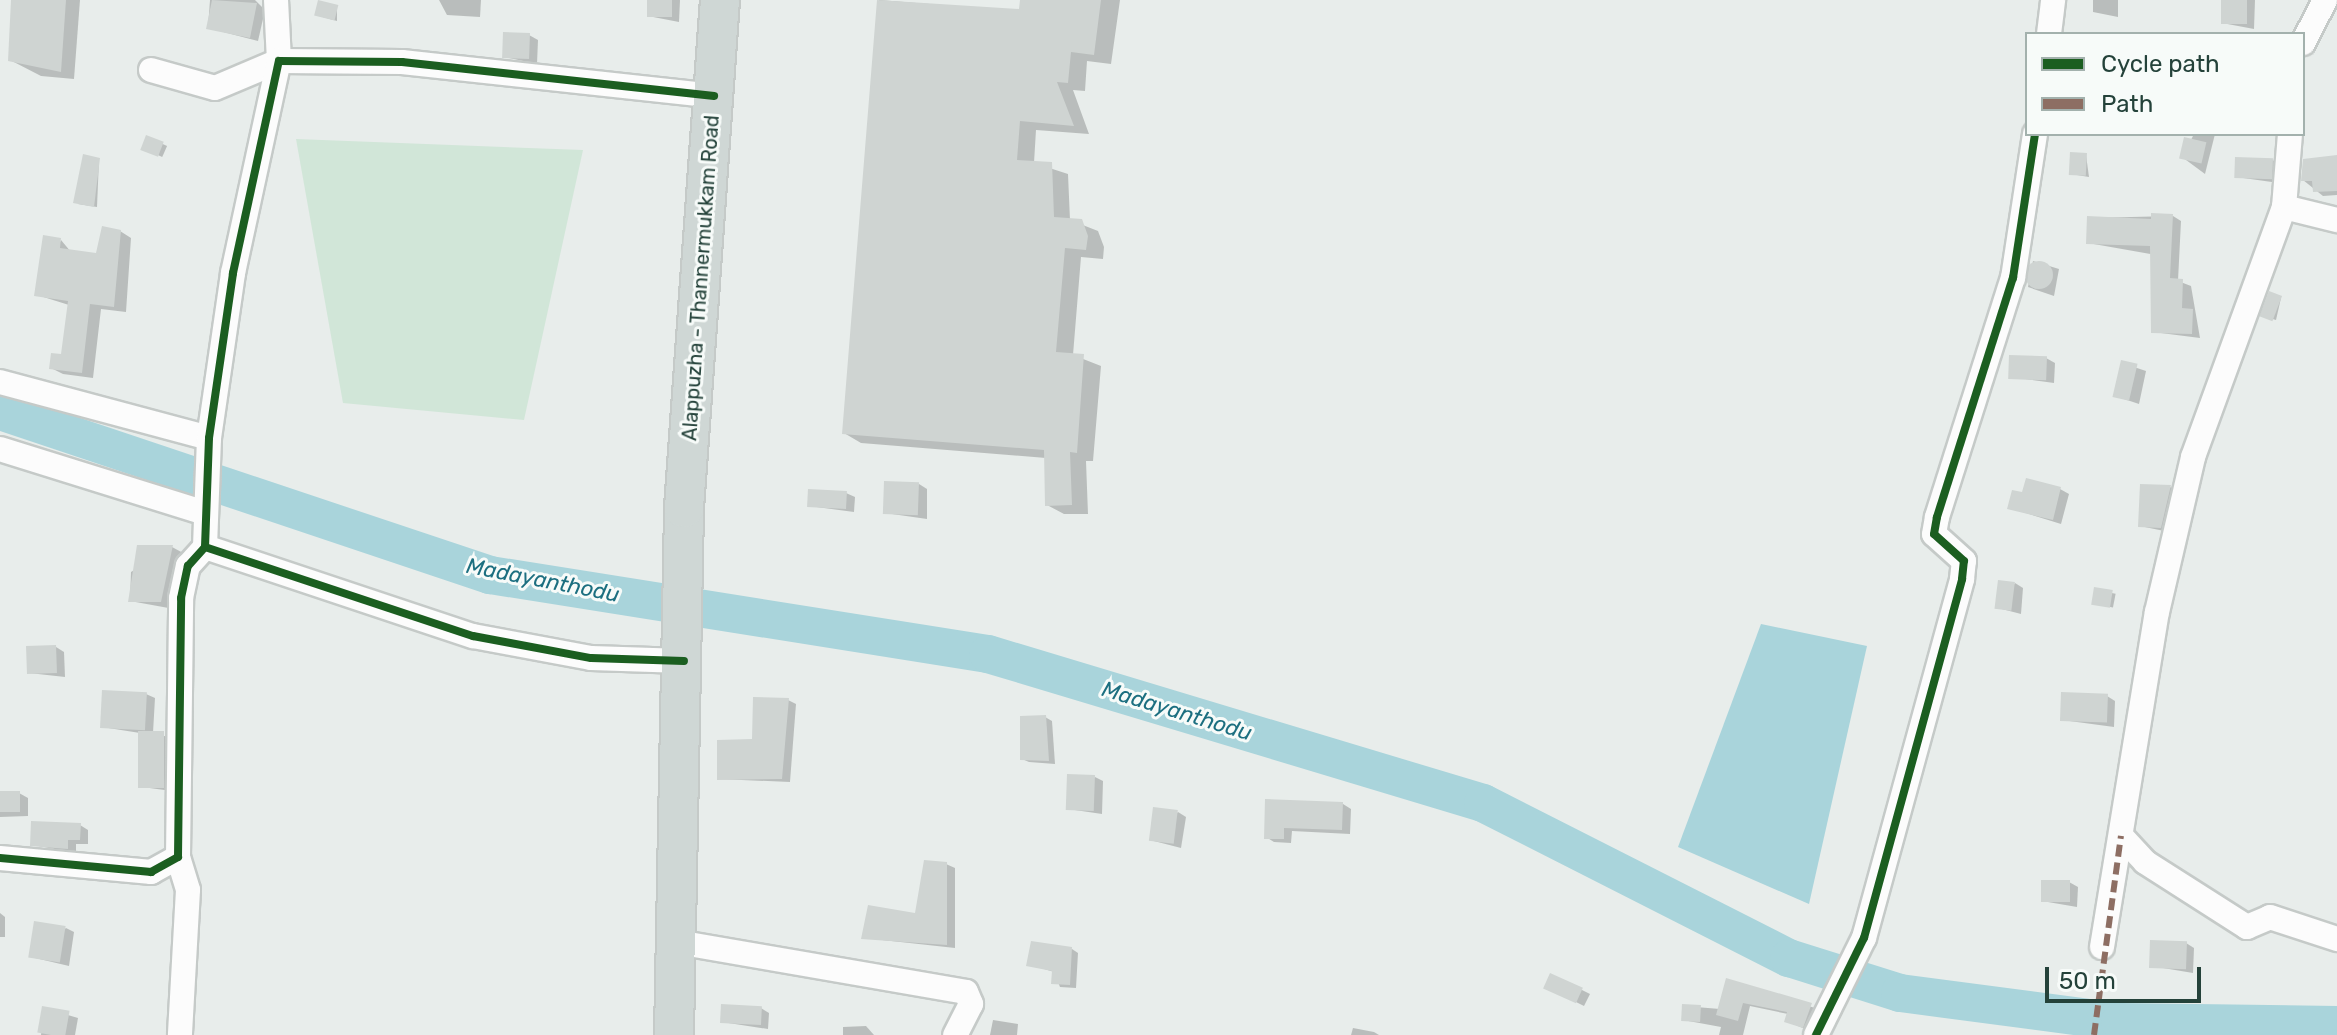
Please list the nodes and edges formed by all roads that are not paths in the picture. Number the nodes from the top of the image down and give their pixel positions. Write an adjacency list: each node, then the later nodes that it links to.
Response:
1 (276, 0): 7 (street)
2 (720, 0): 9 (main road, Alappuzha - Thannermukkam Road)
3 (2053, 0): 5 (street)
4 (2325, 0): 6 (street)
5 (2049, 32)
6 (2305, 39)
7 (279, 61): 8 (street); 9 (street); 15 (street)
8 (151, 70)
9 (714, 96): 19 (main road, Alappuzha - Thannermukkam Road)
10 (2035, 136): 29 (street)
11 (2290, 136): 12 (street)
12 (2284, 207): 13 (street); 20 (street)
13 (2337, 220)
14 (0, 382): 15 (street)
15 (209, 438): 17 (street)
16 (0, 449): 17 (street)
17 (206, 503): 18 (street)
18 (205, 547): 19 (street); 21 (street)
19 (684, 653): 24 (main road)
20 (2121, 836): 23 (street); 25 (street)
21 (178, 857): 22 (street); 26 (street)
22 (0, 858)
23 (2337, 939)
24 (677, 942): 27 (main road); 28 (street)
25 (2102, 947)
26 (180, 1035)
27 (674, 1035)
28 (955, 1035)
29 (1816, 1035)

